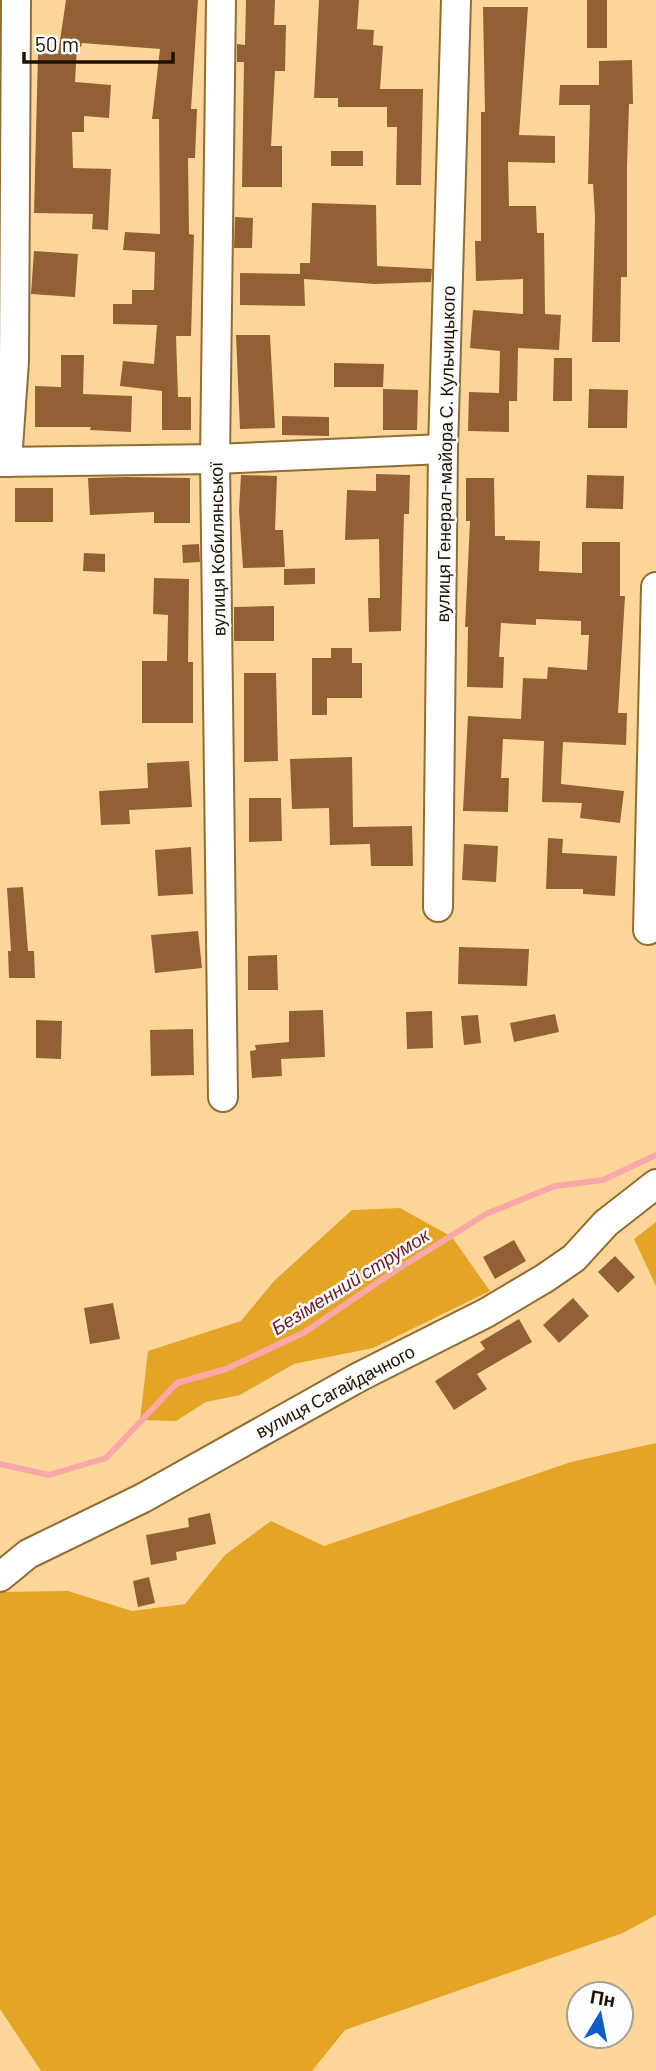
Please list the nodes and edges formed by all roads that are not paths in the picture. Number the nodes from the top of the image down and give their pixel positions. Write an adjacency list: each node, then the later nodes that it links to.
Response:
1 (16, 0): 6 (street)
2 (221, 0): 5 (street, вулиця Кобилянської)
3 (456, 0): 4 (street, вулиця Генерал-майора С. Кульчицького)
4 (443, 449): 5 (street); 8 (street, вулиця Генерал-майора С. Кульчицького)
5 (215, 459): 6 (street); 10 (street, вулиця Кобилянської)
6 (4, 462)
7 (656, 587): 9 (street)
8 (438, 907)
9 (648, 930)
10 (223, 1097)
11 (656, 1184): 12 (street, вулиця Сагайдачного)
12 (0, 1577)

